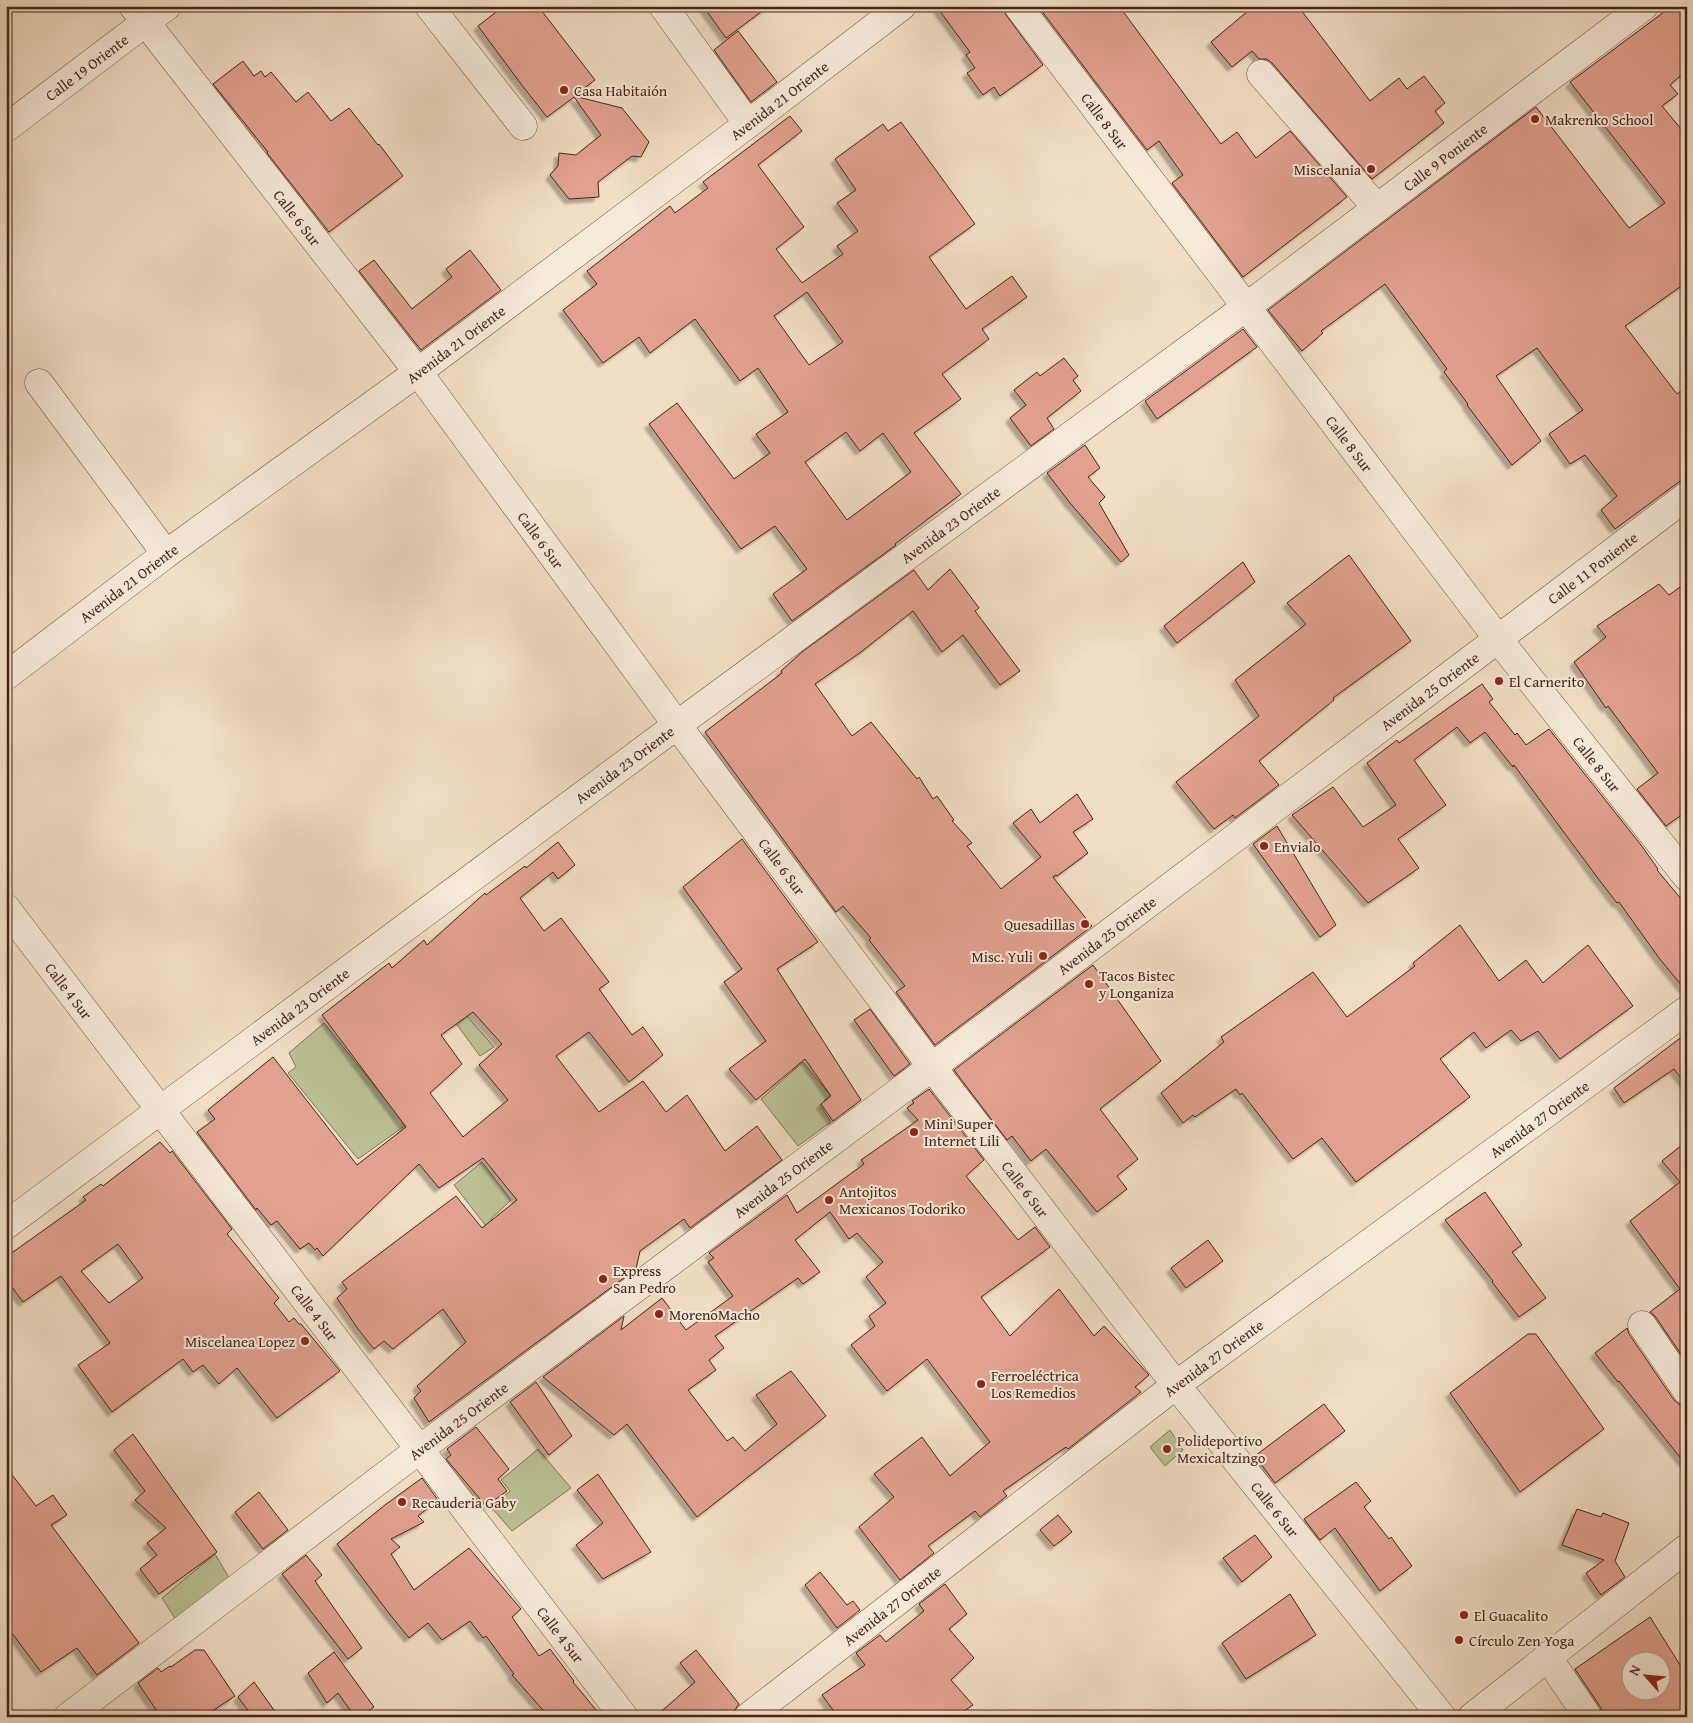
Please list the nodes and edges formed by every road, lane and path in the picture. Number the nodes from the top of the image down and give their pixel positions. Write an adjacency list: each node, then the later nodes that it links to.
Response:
1 (429, 6): 9 (street)
2 (663, 6): 8 (street)
3 (902, 6): 8 (street, Avenida 21 Oriente)
4 (1018, 6): 12 (street, Calle 8 Sur)
5 (1644, 6): 11 (street, Calle 9 Poniente)
6 (148, 12): 10 (street, Calle 19 Oriente); 13 (street, Calle 6 Sur)
7 (1261, 74): 11 (street)
8 (748, 124): 13 (street, Avenida 21 Oriente)
9 (523, 126)
10 (6, 128)
11 (1377, 208): 12 (street, Calle 9 Poniente)
12 (1246, 307): 17 (street, Calle 8 Sur); 19 (street, Avenida 23 Oriente)
13 (418, 372): 16 (street, Avenida 21 Oriente); 19 (street, Calle 6 Sur)
14 (39, 383): 16 (street)
15 (1687, 496): 17 (street, Calle 11 Poniente)
16 (166, 554): 18 (street, Avenida 21 Oriente)
17 (1498, 639): 20 (street, Calle 8 Sur); 23 (street, Avenida 25 Oriente)
18 (6, 676)
19 (677, 725): 23 (street, Calle 6 Sur); 24 (street, Avenida 23 Oriente)
20 (1687, 877)
21 (6, 908): 24 (street, Calle 4 Sur)
22 (1687, 1010): 27 (street, Avenida 27 Oriente)
23 (932, 1067): 27 (street, Calle 6 Sur); 29 (street, Avenida 25 Oriente)
24 (160, 1111): 25 (street, Avenida 23 Oriente); 29 (street, Calle 4 Sur)
25 (6, 1225)
26 (1642, 1325): 28 (street)
27 (1176, 1385): 34 (street, Avenida 27 Oriente); 35 (street, Calle 6 Sur)
28 (1687, 1391)
29 (420, 1449): 32 (street, Avenida 25 Oriente); 33 (street, Calle 4 Sur)
30 (1687, 1548): 31 (street)
31 (1547, 1656): 36 (street); 37 (street)
32 (68, 1717)
33 (624, 1717)
34 (748, 1717)
35 (1442, 1717)
36 (1472, 1717)
37 (1588, 1717)

